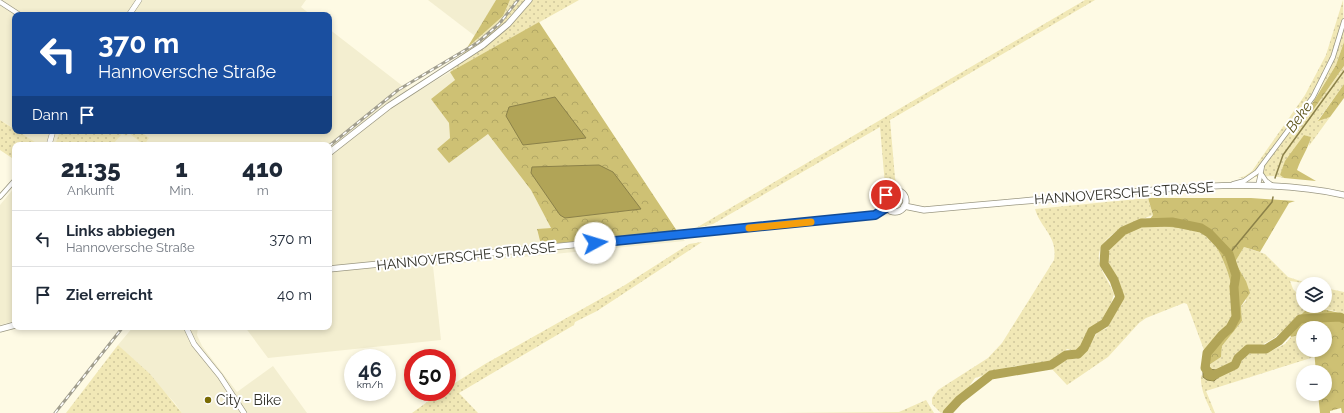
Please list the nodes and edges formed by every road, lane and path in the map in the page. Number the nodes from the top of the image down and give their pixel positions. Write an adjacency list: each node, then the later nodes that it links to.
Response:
1 (139, 0): 5 (street)
2 (529, 0): 7 (main road)
3 (0, 2): 4 (street)
4 (15, 12)
5 (131, 12)
6 (1344, 20): 8 (street)
7 (332, 152)
8 (1259, 173): 10 (street); 11 (street); 12 (street)
9 (12, 183): 14 (street)
10 (1231, 185): 11 (main road, HANNOVERSCHE STRASSE); 15 (main road, HANNOVERSCHE STRASSE)
11 (1258, 186): 12 (main road, HANNOVERSCHE STRASSE)
12 (1273, 186): 13 (main road, HANNOVERSCHE STRASSE)
13 (1344, 195)
14 (0, 197)
15 (904, 206): 16 (main road, HANNOVERSCHE STRASSE); 16 (main road)
16 (886, 208): 17 (main road, HANNOVERSCHE STRASSE)
17 (332, 270)
18 (12, 326): 19 (main road)
19 (0, 329)
20 (187, 330): 21 (street)
21 (244, 413)

